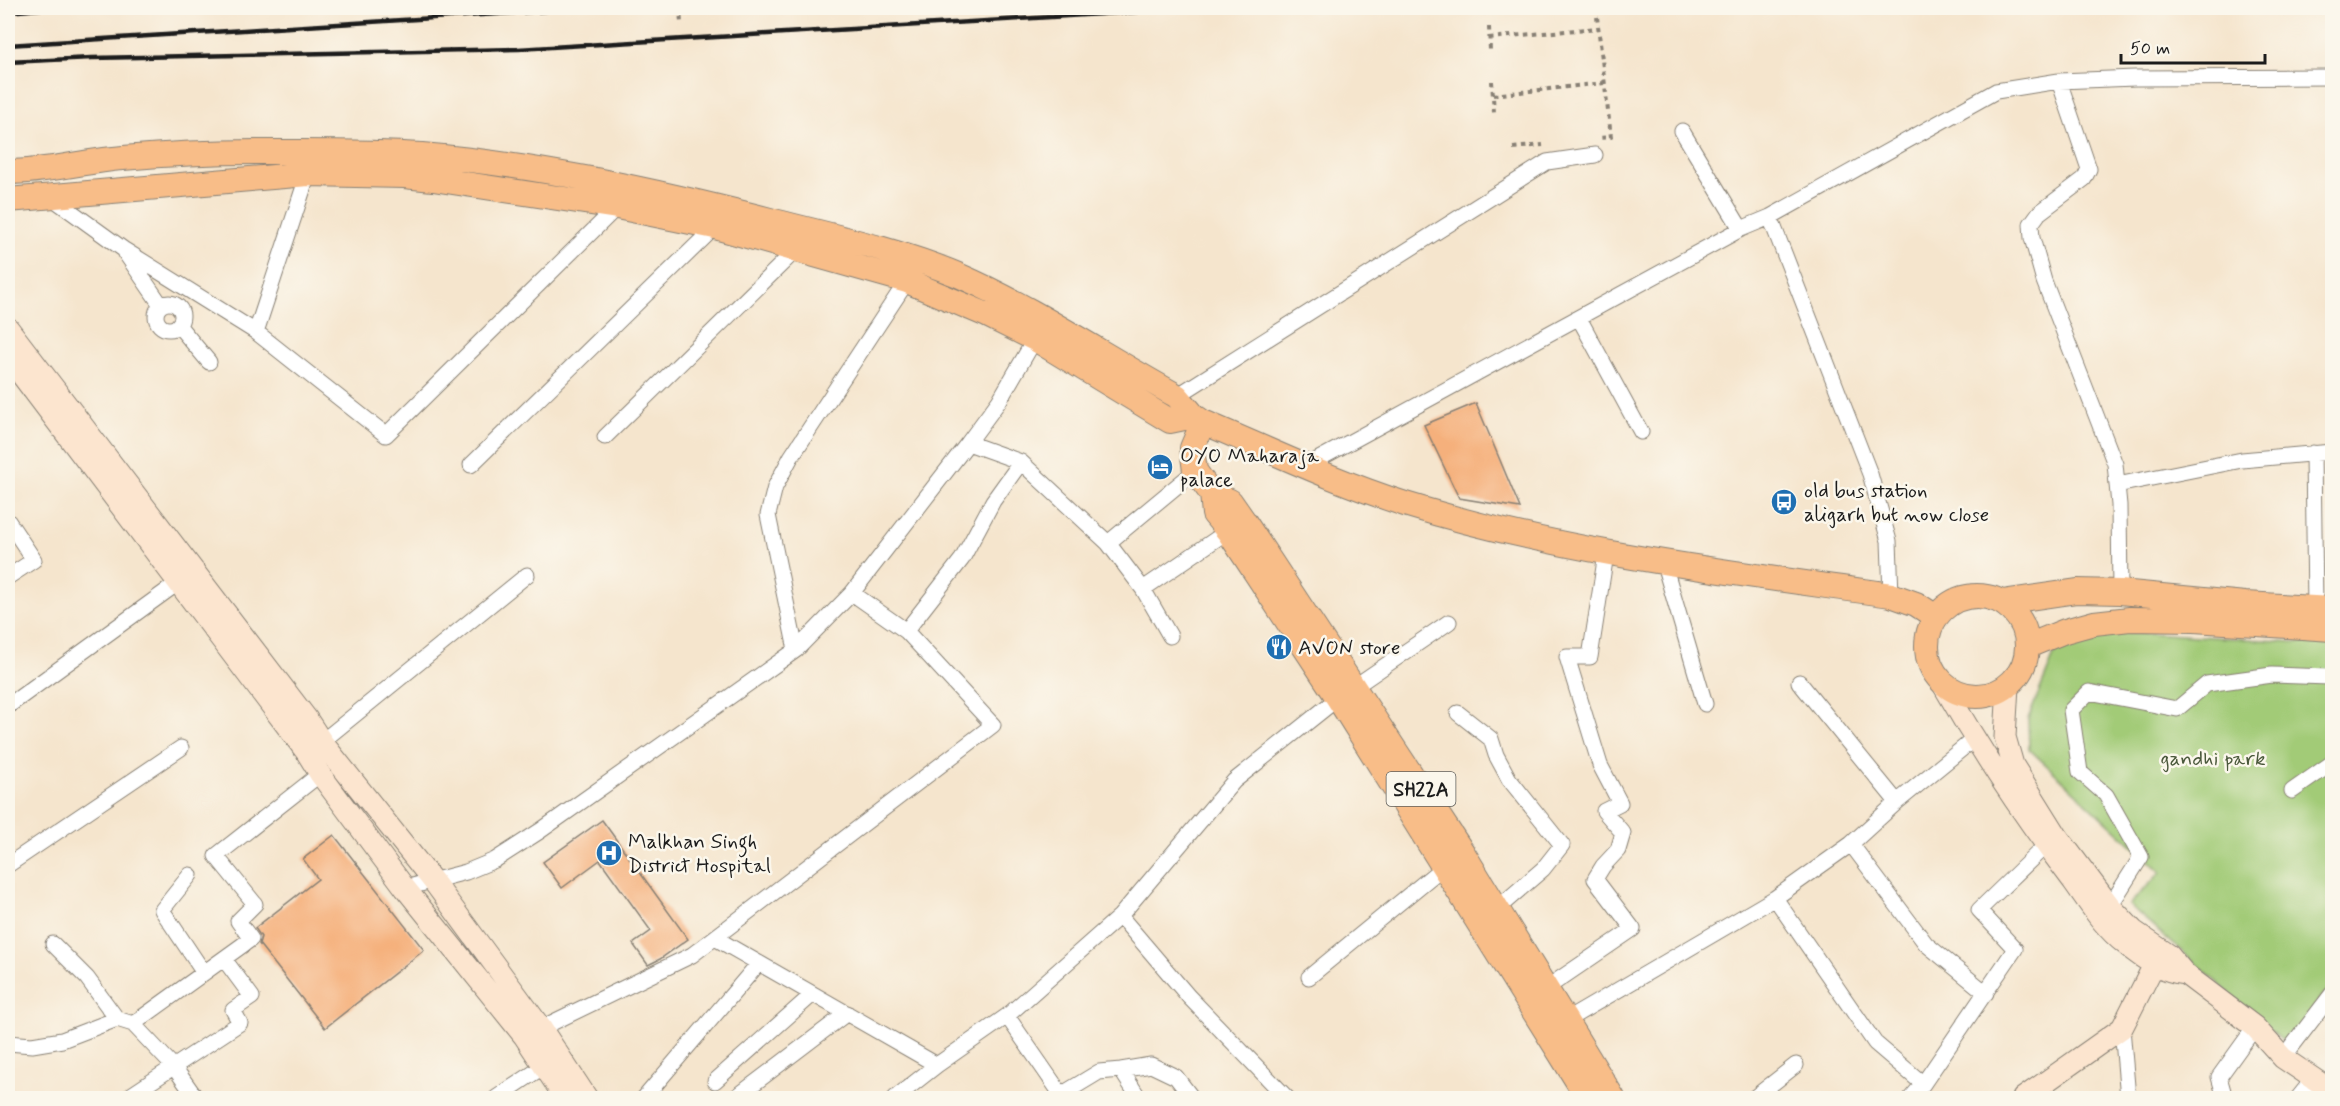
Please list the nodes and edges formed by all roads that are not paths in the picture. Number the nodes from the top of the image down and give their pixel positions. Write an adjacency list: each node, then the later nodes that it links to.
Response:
1 (2332, 77): 2 (street)
2 (2059, 81): 11 (street); 34 (street)
3 (1682, 131): 13 (street)
4 (1594, 155): 23 (street)
5 (8, 172): 7 (main road)
6 (308, 174): 7 (main road); 8 (main road); 19 (street)
7 (548, 184): 10 (main road); 23 (main road)
8 (51, 197): 9 (main road); 14 (street)
9 (8, 200)
10 (617, 207): 12 (main road); 19 (street)
11 (1770, 218): 13 (street); 48 (street)
12 (715, 227): 15 (main road); 31 (street)
13 (1741, 229): 17 (street)
14 (123, 249): 19 (street); 22 (street)
15 (797, 249): 16 (main road); 26 (street)
16 (907, 281): 20 (main road); 57 (street)
17 (1579, 318): 25 (street); 32 (street)
18 (8, 328): 68 (street)
19 (256, 332)
20 (1035, 339): 24 (main road); 27 (street)
21 (8, 357): 44 (street)
22 (209, 362)
23 (1177, 396): 24 (main road)
24 (1198, 419): 32 (main road); 33 (main road)
25 (1641, 432)
26 (605, 437)
27 (968, 443): 30 (street); 47 (street)
28 (2332, 452): 29 (street)
29 (2313, 453): 34 (street); 50 (street)
30 (1020, 462): 38 (street); 54 (street)
31 (471, 465)
32 (1306, 466): 39 (main road)
33 (1195, 471): 35 (main road, SH22A); 38 (street)
34 (2117, 484): 46 (street)
35 (1212, 494): 37 (main road, SH22A); 43 (main road, SH22A)
36 (8, 521): 42 (street)
37 (1228, 531): 43 (main road, SH22A); 45 (street)
38 (1108, 543): 45 (street)
39 (1606, 554): 40 (main road); 92 (street)
40 (1664, 564): 48 (main road); 63 (street)
41 (527, 575): 68 (street)
42 (8, 577)
43 (1270, 579): 62 (main road, SH22A)
44 (179, 582): 64 (street); 68 (street)
45 (1143, 590): 55 (street)
46 (2120, 592): 49 (main road); 50 (main road)
47 (852, 593): 54 (street); 57 (street)
48 (1891, 595): 51 (main road)
49 (2002, 602): 51 (main road); 56 (main road)
50 (2324, 609)
51 (1936, 617): 60 (main road)
52 (1449, 622): 62 (street)
53 (2332, 629): 56 (main road)
54 (906, 631): 85 (street)
55 (1170, 636)
56 (2028, 646): 61 (main road)
57 (796, 650): 79 (street)
58 (2332, 679): 82 (street)
59 (1799, 682): 72 (street)
60 (1942, 683): 61 (main road); 66 (street)
61 (2008, 686): 82 (street)
62 (1346, 693): 75 (main road, SH22A); 77 (main road, SH22A); 84 (street)
63 (1706, 704)
64 (8, 706)
65 (1458, 712): 83 (street)
66 (1974, 739): 72 (street); 74 (street)
67 (181, 748): 76 (street)
68 (315, 748): 70 (street); 79 (street)
69 (2332, 763): 71 (street)
70 (320, 774): 80 (street); 88 (street)
71 (2292, 791)
72 (1897, 802): 73 (street)
73 (1851, 844): 81 (street); 93 (street)
74 (2045, 846): 87 (street); 93 (street)
75 (1463, 853): 77 (street); 83 (main road, SH22A)
76 (8, 865)
77 (1443, 867): 91 (street); 100 (main road, SH22A)
78 (190, 875): 90 (street)
79 (433, 881): 80 (street); 103 (street)
80 (405, 888): 103 (street)
81 (1775, 898): 100 (street); 113 (street)
82 (2110, 906): 87 (street)
83 (1498, 908): 92 (main road, SH22A)
84 (1120, 916): 97 (street); 126 (street)
85 (715, 938): 89 (street); 103 (street)
86 (53, 944): 98 (street)
87 (2158, 958): 101 (street); 102 (street)
88 (224, 959): 90 (street); 109 (street)
89 (759, 963): 94 (street); 121 (street)
90 (204, 973): 99 (street)
91 (1309, 977)
92 (1545, 989): 100 (main road, SH22A)
93 (1986, 993): 113 (street)
94 (813, 994): 96 (street); 112 (street)
95 (2332, 994): 105 (street)
96 (847, 1013): 106 (street); 122 (street)
97 (1007, 1016): 106 (street); 116 (street)
98 (117, 1019): 99 (street); 104 (street)
99 (133, 1023): 109 (street)
100 (1556, 1026): 127 (main road, SH22A); 128 (main road, SH22A)
101 (2255, 1027): 105 (street); 133 (street)
102 (2122, 1028): 131 (street); 132 (street)
103 (533, 1032): 108 (street); 120 (street)
104 (8, 1044)
105 (2283, 1058): 111 (street)
106 (937, 1065): 123 (street)
107 (1796, 1065): 129 (street)
108 (544, 1066): 118 (street); 119 (street)
109 (174, 1067): 115 (street); 117 (street)
110 (1121, 1070): 116 (street); 124 (street); 125 (street)
111 (2314, 1078): 114 (street); 134 (street)
112 (715, 1081)
113 (1923, 1084): 130 (street)
114 (2332, 1092)
115 (131, 1095)
116 (1058, 1096)
117 (196, 1098)
118 (496, 1098)
119 (565, 1098)
120 (588, 1098)
121 (644, 1098)
122 (735, 1098)
123 (895, 1098)
124 (1139, 1098)
125 (1192, 1098)
126 (1287, 1098)
127 (1588, 1098)
128 (1613, 1098)
129 (1754, 1098)
130 (1911, 1098)
131 (2023, 1098)
132 (2128, 1098)
133 (2221, 1098)
134 (2298, 1098)

